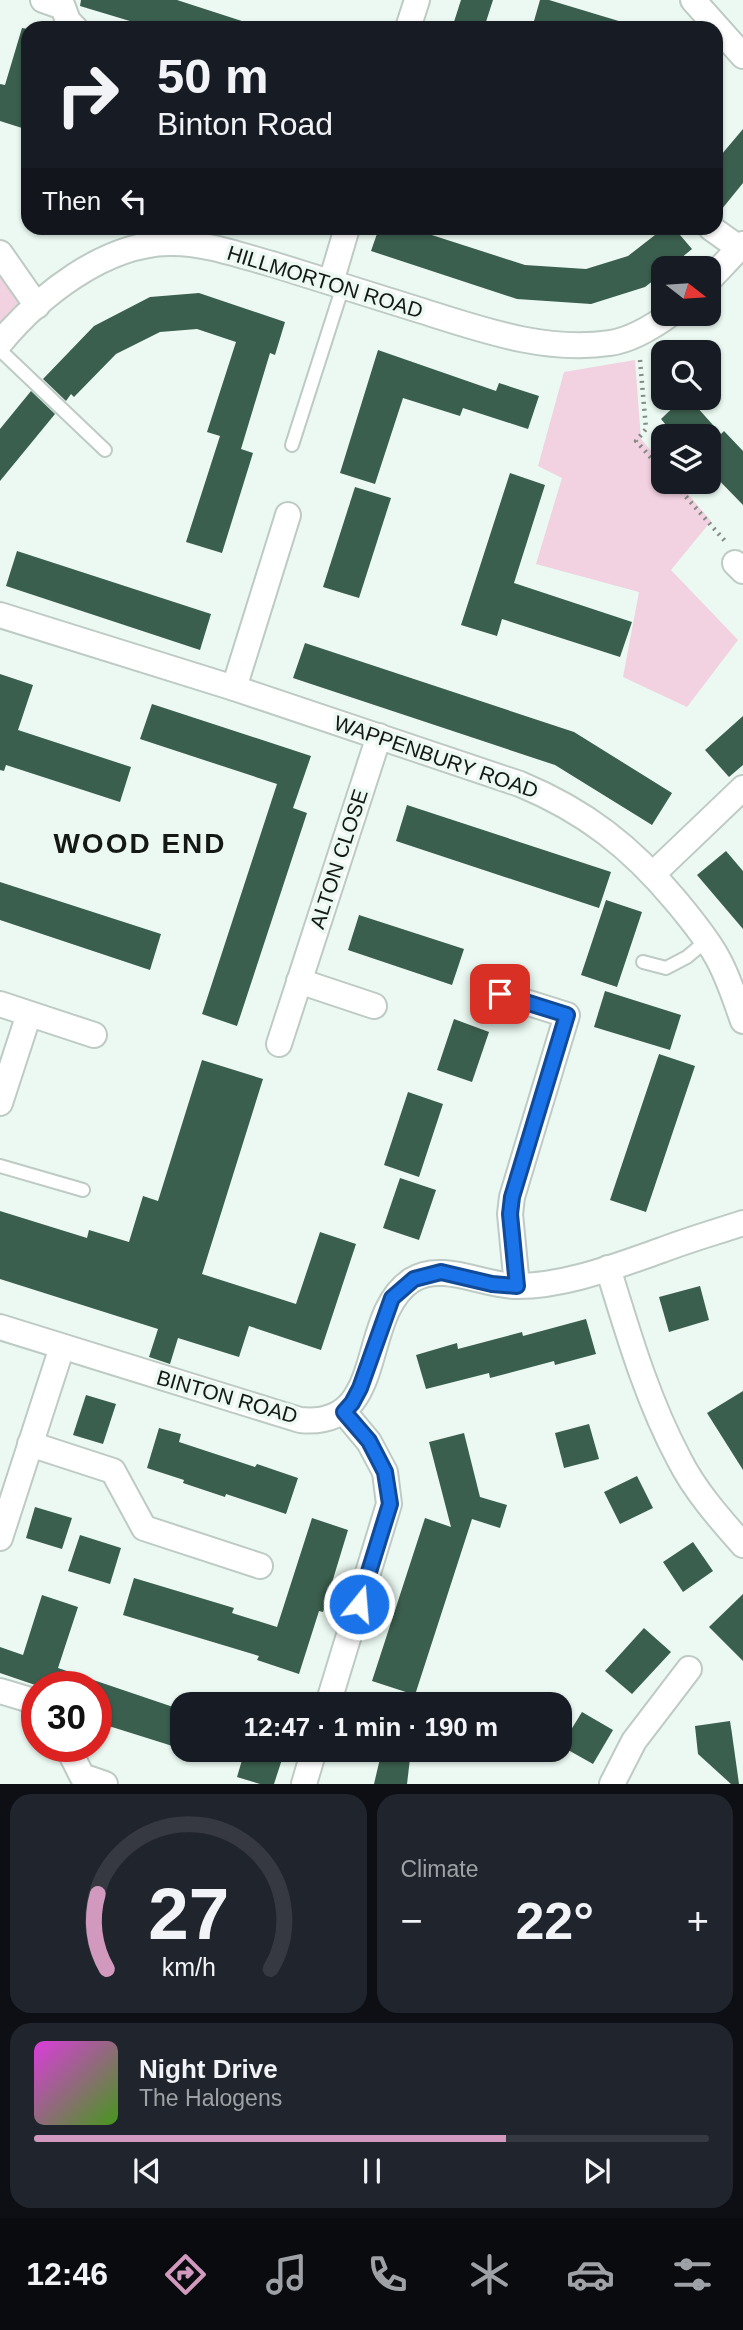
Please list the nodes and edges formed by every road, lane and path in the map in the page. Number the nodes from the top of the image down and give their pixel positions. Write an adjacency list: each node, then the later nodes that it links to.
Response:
1 (43, 0): 4 (street)
2 (417, 0): 5 (street)
3 (693, 0): 6 (street)
4 (68, 21)
5 (410, 21)
6 (712, 21)
7 (723, 34): 8 (street)
8 (743, 56)
9 (346, 235): 14 (street)
10 (723, 235): 11 (street)
11 (741, 246): 13 (street)
12 (0, 253): 15 (street)
13 (721, 267)
14 (337, 284): 15 (street, HILLMORTON ROAD); 17 (street, HILLMORTON ROAD); 20 (lane)
15 (37, 306): 18 (street, HILLMORTON ROAD)
16 (651, 325): 17 (street, HILLMORTON ROAD)
17 (635, 335): 22 (path)
18 (0, 343)
19 (0, 350): 21 (lane)
20 (292, 445)
21 (105, 450)
22 (651, 458)
23 (684, 494): 25 (path)
24 (288, 515): 27 (street)
25 (739, 567)
26 (0, 615): 27 (street, WAPPENBURY ROAD)
27 (234, 688): 28 (street, WAPPENBURY ROAD)
28 (379, 736): 30 (street, WAPPENBURY ROAD); 33 (street, ALTON CLOSE)
29 (743, 788): 30 (street)
30 (653, 874): 31 (street, WAPPENBURY ROAD)
31 (706, 940): 32 (lane); 38 (street, WAPPENBURY ROAD)
32 (643, 962)
33 (299, 981): 36 (street); 40 (street, ALTON CLOSE)
34 (500, 994): 46 (street)
35 (0, 1004): 37 (street)
36 (374, 1006)
37 (29, 1014): 39 (street); 41 (street)
38 (743, 1021)
39 (94, 1035)
40 (279, 1044)
41 (0, 1103)
42 (0, 1166): 43 (lane)
43 (83, 1189)
44 (743, 1223): 45 (street)
45 (608, 1268): 46 (street); 52 (street)
46 (517, 1286): 49 (street)
47 (0, 1327): 48 (street, BINTON ROAD)
48 (62, 1348): 49 (street, BINTON ROAD); 50 (street)
49 (344, 1412): 56 (street)
50 (30, 1444): 51 (street); 53 (street)
51 (0, 1538)
52 (743, 1545)
53 (260, 1566)
54 (689, 1669): 62 (street)
55 (0, 1691): 57 (street)
56 (332, 1692)
57 (21, 1697)
58 (75, 1762): 60 (street)
59 (310, 1762): 61 (street)
60 (104, 1784)
61 (304, 1784)
62 (612, 1784)

